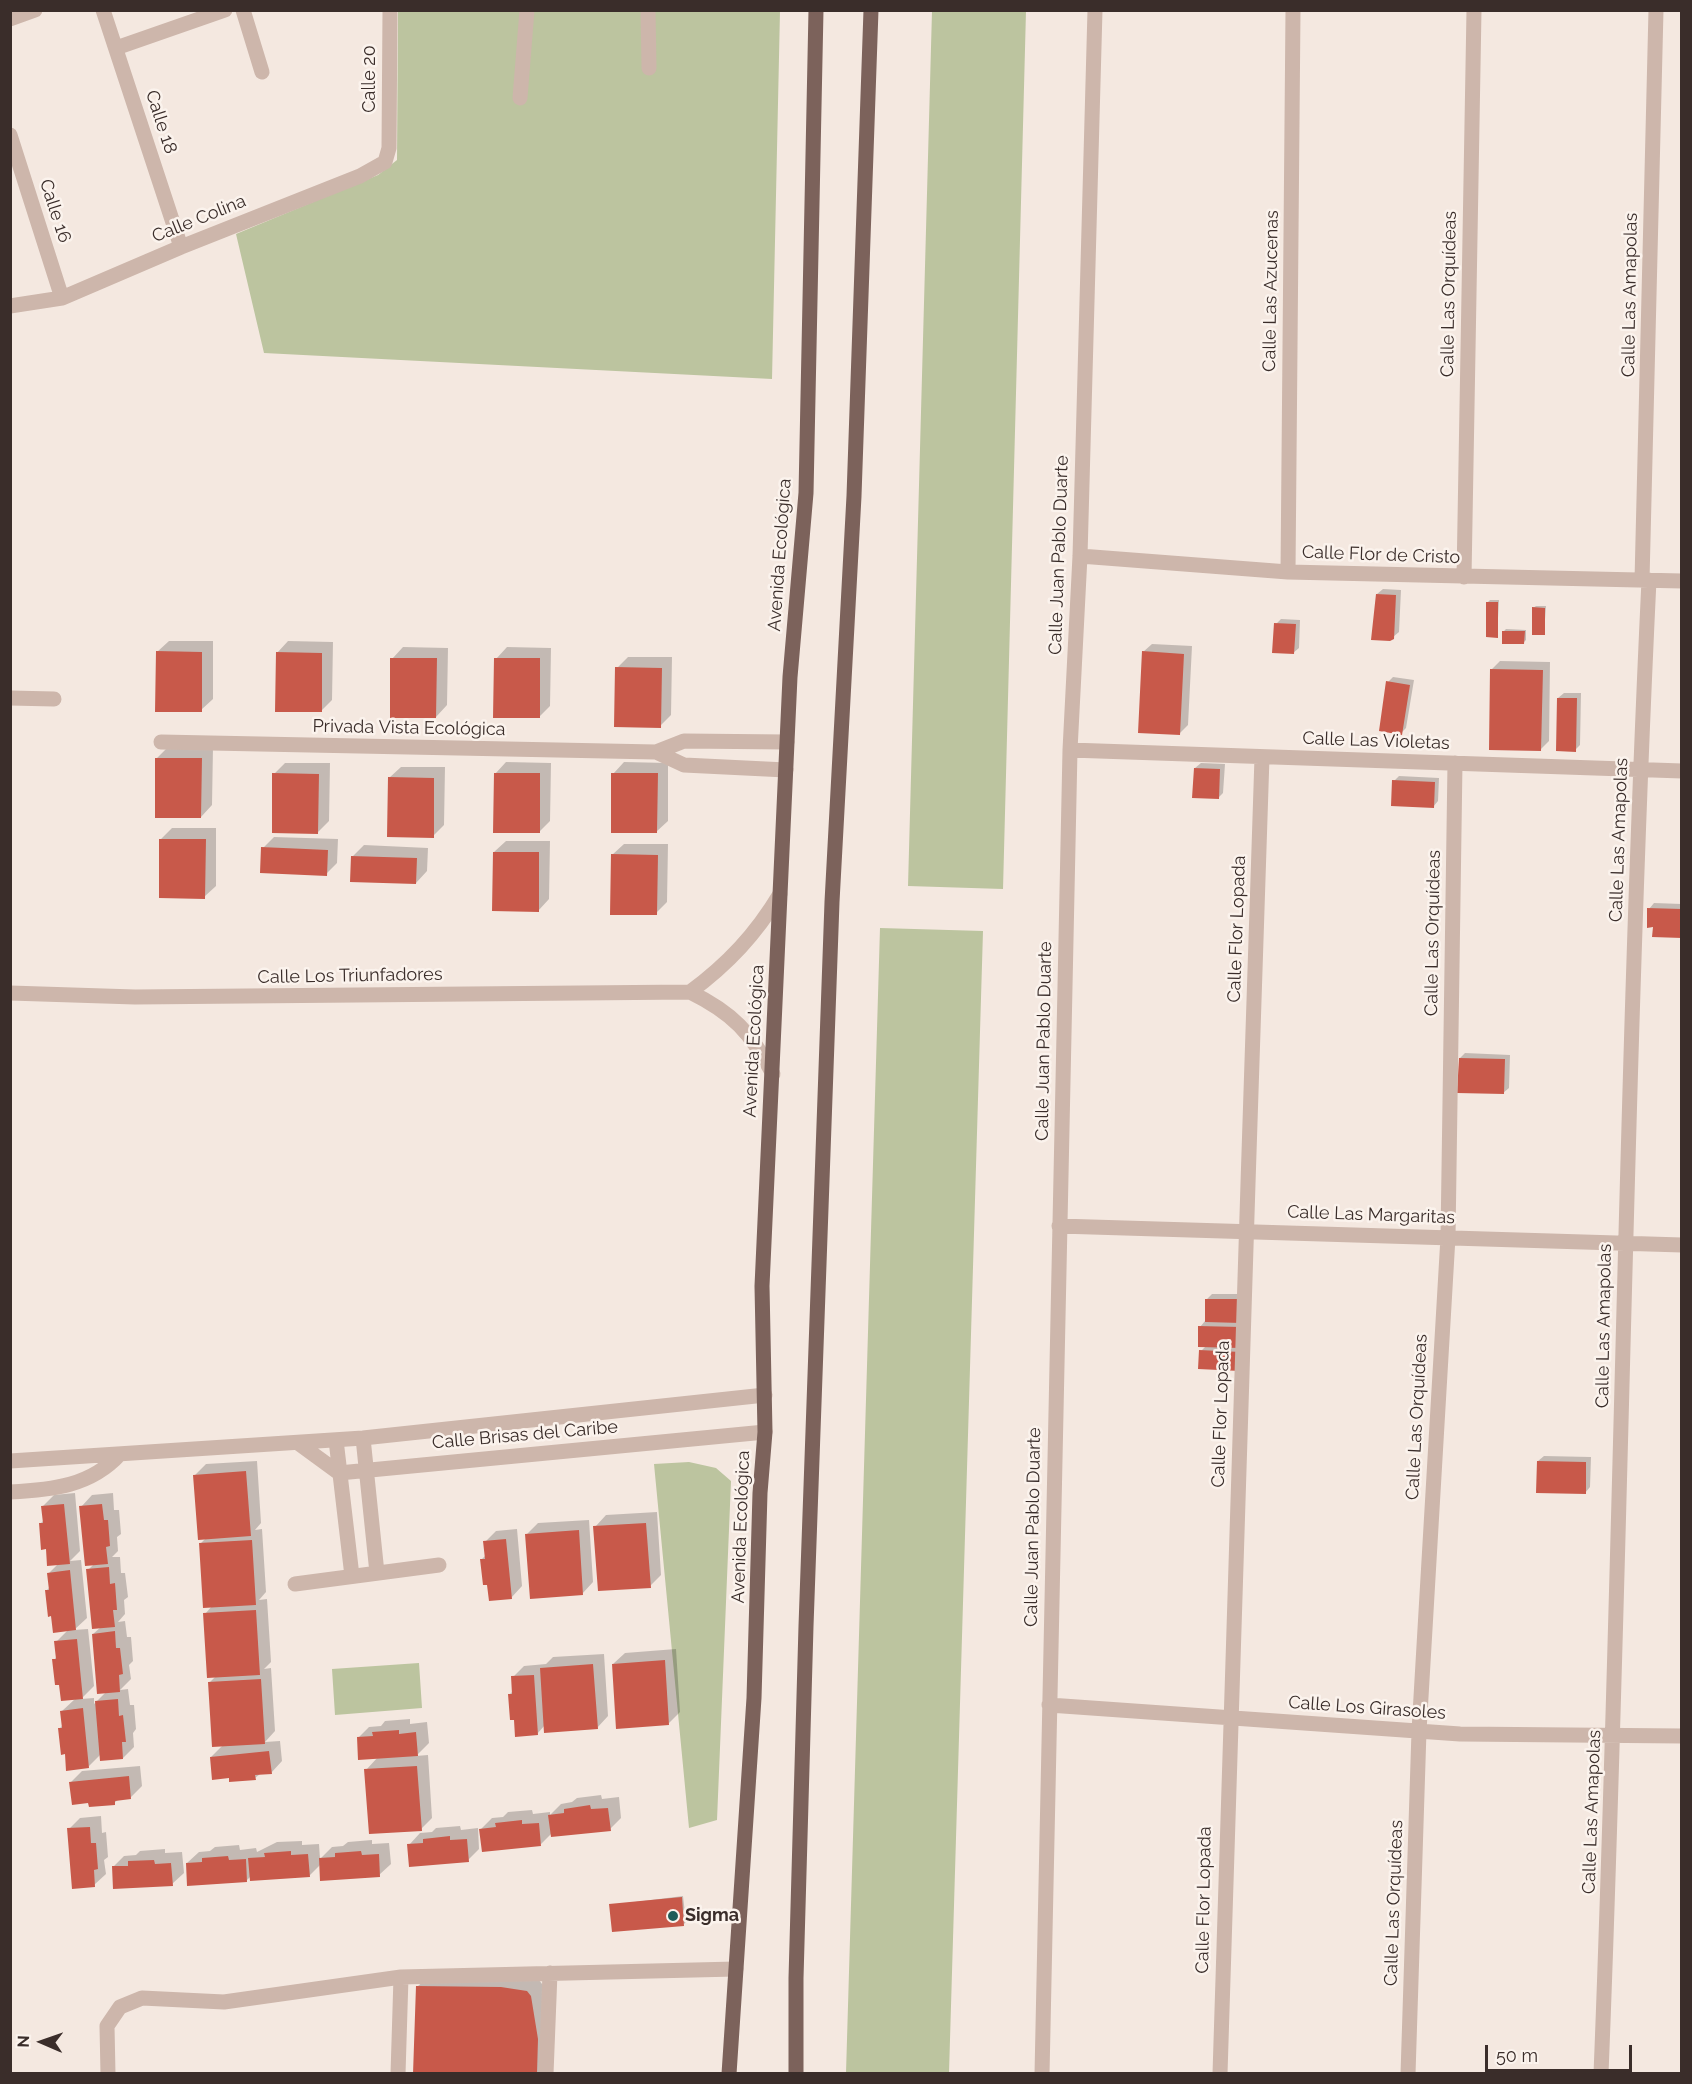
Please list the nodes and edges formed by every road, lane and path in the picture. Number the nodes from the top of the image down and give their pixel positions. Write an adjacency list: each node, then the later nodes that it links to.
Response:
1 (35, 10): 14 (street)
2 (103, 10): 15 (street, Calle 18)
3 (225, 10): 15 (street)
4 (243, 10): 17 (street)
5 (390, 10): 20 (street, Calle 20)
6 (527, 10): 18 (street)
7 (648, 10): 16 (street)
8 (816, 10): 32 (main road, Avenida Ecológica)
9 (871, 10): 75 (main road)
10 (1095, 10): 24 (street, Calle Juan Pablo Duarte)
11 (1293, 10): 25 (street, Calle Las Azucenas)
12 (1474, 10): 26 (street, Calle Las Orquídeas)
13 (1656, 10): 27 (street, Calle Las Amapolas)
14 (10, 19)
15 (116, 48): 21 (street, Calle 18)
16 (649, 68)
17 (262, 72)
18 (520, 98)
19 (10, 135): 22 (street, Calle 16)
20 (389, 148): 21 (street, Calle Colina)
21 (181, 247): 22 (street, Calle Colina)
22 (62, 298): 23 (street, Calle Colina)
23 (10, 306)
24 (1080, 556): 25 (street, Calle Flor de Cristo); 33 (street, Calle Juan Pablo Duarte)
25 (1288, 572): 26 (street, Calle Flor de Cristo)
26 (1464, 577): 27 (street, Calle Flor de Cristo)
27 (1646, 580): 28 (street, Calle Flor de Cristo); 38 (street, Calle Las Amapolas)
28 (1682, 581)
29 (10, 698): 30 (street)
30 (54, 699)
31 (161, 742): 34 (street, Privada Vista Ecológica)
32 (787, 742): 34 (street, Privada Vista Ecológica); 37 (main road, Avenida Ecológica)
33 (1070, 750): 35 (street, Calle Las Violetas); 44 (street, Calle Juan Pablo Duarte)
34 (656, 752): 37 (street, Privada Vista Ecológica)
35 (1262, 757): 36 (street, Calle Las Violetas); 45 (street, Calle Flor Lopada)
36 (1455, 763): 38 (street, Calle Las Violetas); 46 (street, Calle Las Orquídeas)
37 (786, 770): 40 (main road, Avenida Ecológica)
38 (1640, 770): 39 (street, Calle Las Violetas); 47 (street, Calle Las Amapolas)
39 (1682, 771)
40 (780, 894): 41 (street); 43 (main road, Avenida Ecológica)
41 (690, 992): 42 (street, Calle Los Triunfadores); 43 (street, Calle Los Triunfadores)
42 (10, 993)
43 (773, 1074): 49 (main road, Avenida Ecológica)
44 (1059, 1226): 45 (street, Calle Las Margaritas); 63 (street, Calle Juan Pablo Duarte)
45 (1247, 1231): 46 (street, Calle Las Margaritas); 64 (street, Calle Flor Lopada)
46 (1448, 1237): 47 (street, Calle Las Margaritas); 65 (street, Calle Las Orquídeas)
47 (1625, 1242): 48 (street, Calle Las Margaritas); 66 (street, Calle Las Amapolas)
48 (1682, 1245)
49 (765, 1395): 50 (main road, Avenida Ecológica); 51 (street, Calle Brisas del Caribe)
50 (765, 1432): 56 (street, Calle Brisas del Caribe); 68 (main road, Avenida Ecológica)
51 (363, 1437): 52 (street, Calle Brisas del Caribe); 56 (street)
52 (336, 1440): 53 (street, Calle Brisas del Caribe); 57 (street)
53 (298, 1443): 54 (street, Calle Brisas del Caribe); 57 (street)
54 (120, 1454): 55 (street, Calle Brisas del Caribe); 58 (street)
55 (10, 1461)
56 (366, 1470): 57 (street, Calle Brisas del Caribe); 60 (street)
57 (339, 1473): 61 (street)
58 (10, 1492)
59 (439, 1565): 60 (street)
60 (377, 1573): 61 (street)
61 (352, 1576): 62 (street)
62 (296, 1584)
63 (1049, 1705): 64 (street, Calle Los Girasoles); 76 (street, Calle Juan Pablo Duarte)
64 (1228, 1717): 65 (street, Calle Los Girasoles); 77 (street, Calle Flor Lopada)
65 (1419, 1731): 66 (street, Calle Los Girasoles); 78 (street, Calle Las Orquídeas)
66 (1614, 1736): 67 (street, Calle Los Girasoles); 79 (street, Calle Las Amapolas)
67 (1682, 1736)
68 (736, 1970): 69 (street); 74 (main road, Avenida Ecológica)
69 (550, 1973): 70 (street); 73 (street)
70 (401, 1977): 71 (street); 72 (street)
71 (108, 2073)
72 (398, 2073)
73 (546, 2073)
74 (729, 2073)
75 (796, 2073)
76 (1042, 2073)
77 (1220, 2073)
78 (1408, 2073)
79 (1601, 2073)

